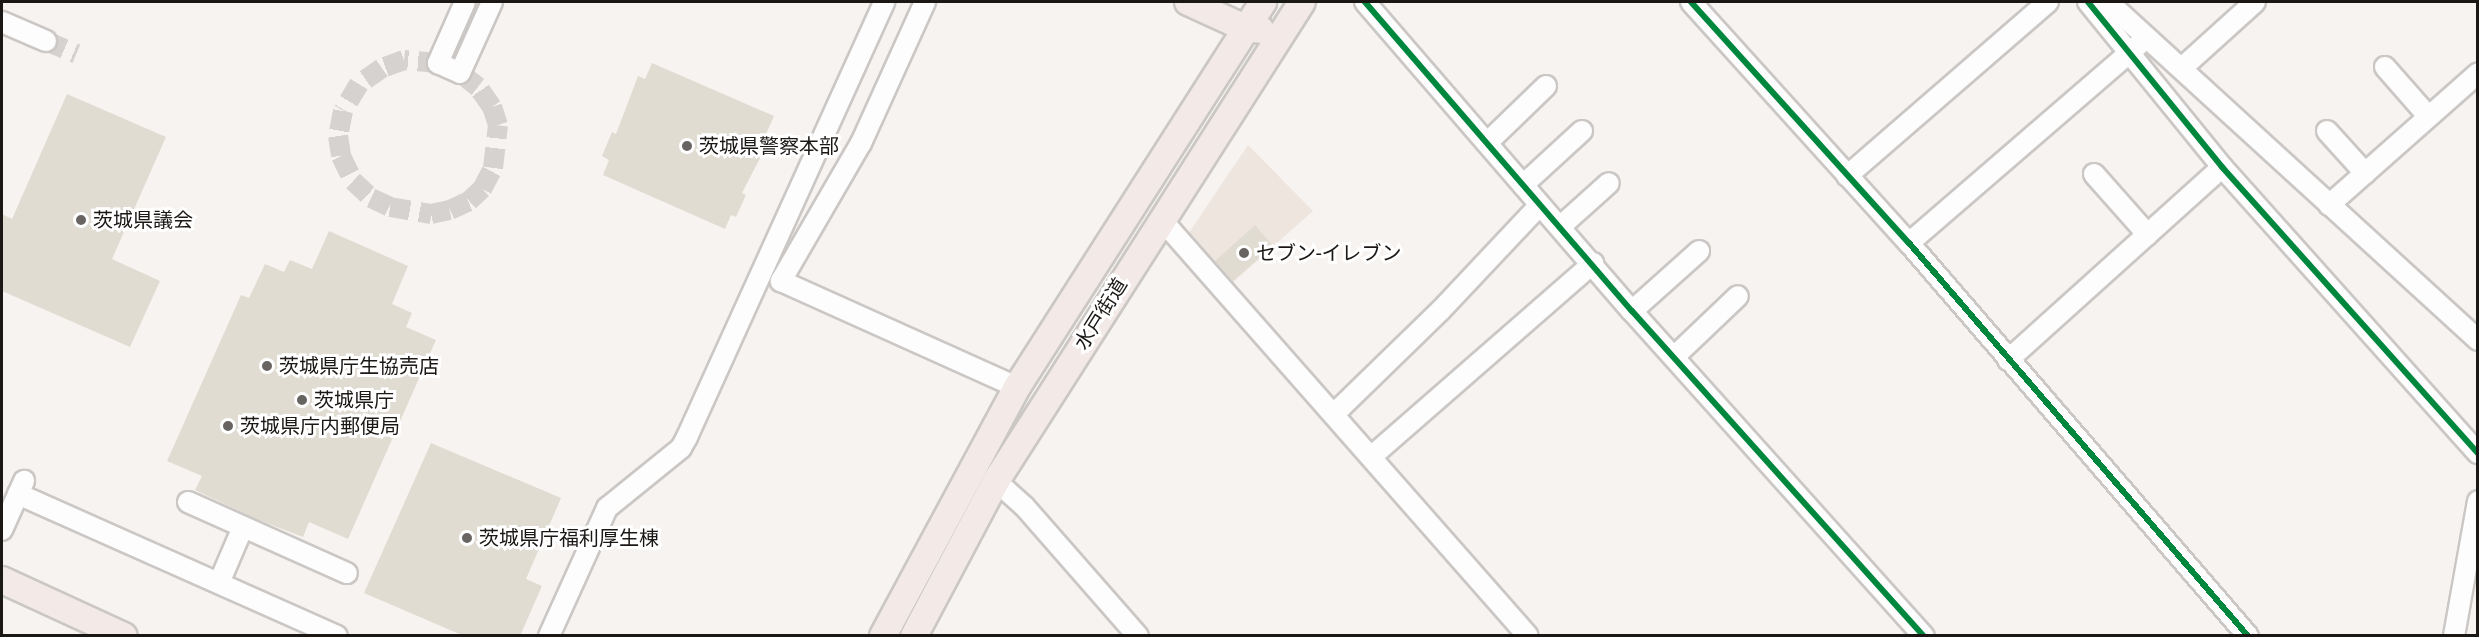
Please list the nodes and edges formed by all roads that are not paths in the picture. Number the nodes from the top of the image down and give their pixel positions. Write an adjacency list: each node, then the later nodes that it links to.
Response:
1 (465, 2): 2 (street)
2 (492, 2)
3 (884, 2): 63 (street)
4 (925, 2): 47 (street)
5 (1188, 2): 15 (main road)
6 (1263, 2): 15 (main road, 水戸街道); 16 (main road)
7 (1302, 2): 16 (main road, 水戸街道)
8 (1365, 2): 27 (street)
9 (1690, 2): 31 (street)
10 (2048, 2): 31 (street)
11 (2088, 2): 19 (street)
12 (2108, 2): 17 (street)
13 (2255, 2): 20 (street)
14 (2, 22): 18 (street)
15 (1245, 28): 16 (main road); 47 (main road, 水戸街道)
16 (1282, 34): 36 (main road, 水戸街道)
17 (2146, 38): 19 (street); 20 (street)
18 (46, 41)
19 (2129, 53): 28 (street); 39 (street)
20 (2183, 67): 35 (street)
21 (2385, 67): 24 (street)
22 (2478, 74): 24 (street)
23 (1546, 86): 27 (street)
24 (2428, 116): 30 (street)
25 (1582, 131): 33 (street)
26 (2327, 131): 30 (street)
27 (1487, 143): 33 (street)
28 (2222, 167): 38 (street); 51 (street)
29 (2094, 174): 38 (street)
30 (2365, 174): 35 (street)
31 (1847, 176): 39 (street)
32 (1609, 183): 37 (street)
33 (1523, 185): 34 (street)
34 (1540, 205): 37 (street); 48 (street)
35 (2329, 205): 44 (street)
36 (1161, 219): 48 (street); 50 (main road, 水戸街道)
37 (1561, 226): 41 (street)
38 (2148, 235): 46 (street)
39 (1909, 243): 46 (street)
40 (1699, 251): 43 (street)
41 (1593, 263): 43 (street); 52 (street)
42 (1738, 296): 45 (street)
43 (1632, 311): 45 (street)
44 (2478, 340)
45 (1674, 357): 68 (street)
46 (2008, 360): 69 (street)
47 (1017, 387): 49 (main road, 水戸街道)
48 (1334, 414): 52 (street)
49 (990, 435): 50 (main road); 64 (main road, 水戸街道)
50 (1014, 452): 53 (main road, 水戸街道)
51 (2478, 453)
52 (1371, 457): 67 (street)
53 (996, 481): 65 (main road, 水戸街道); 66 (street)
54 (2478, 501): 70 (street)
55 (188, 502): 56 (street)
56 (243, 527): 58 (street); 60 (street)
57 (2, 530): 60 (street)
58 (347, 573)
59 (2, 580): 61 (main road)
60 (219, 583): 62 (street)
61 (124, 636)
62 (337, 636)
63 (549, 636)
64 (883, 636)
65 (914, 636)
66 (1138, 636)
67 (1528, 636)
68 (1924, 636)
69 (2248, 636)
70 (2454, 636)

